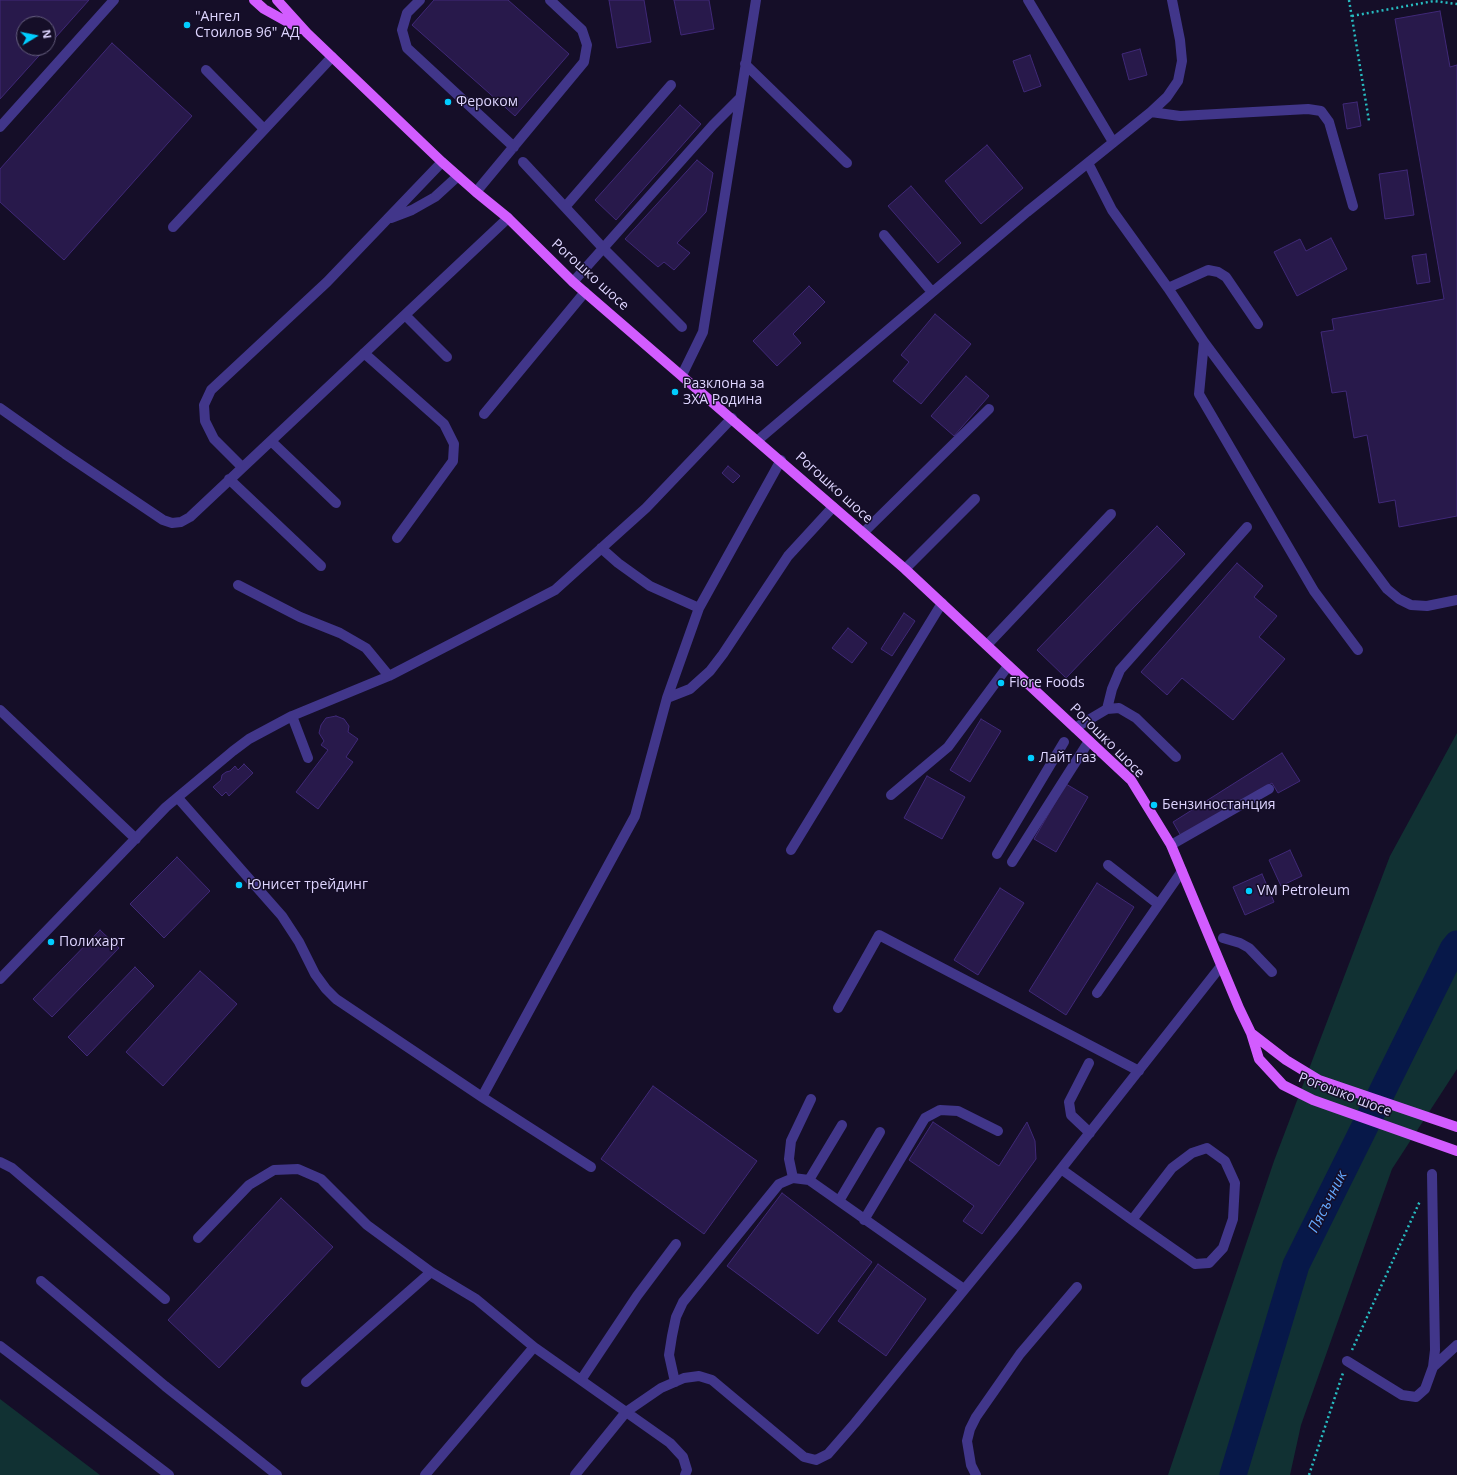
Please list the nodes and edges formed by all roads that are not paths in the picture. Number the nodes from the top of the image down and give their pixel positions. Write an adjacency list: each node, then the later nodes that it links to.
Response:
1 (114, 0): 16 (street)
2 (254, 0): 9 (main road, Рогошко шосе)
3 (278, 0): 9 (main road, Рогошко шосе)
4 (420, 0): 19 (street)
5 (550, 0): 19 (street)
6 (756, 0): 11 (street)
7 (1028, 0): 18 (street)
8 (1172, 0): 15 (street)
9 (307, 33): 10 (main road, Рогошко шосе)
10 (332, 57): 17 (street); 20 (main road, Рогошко шосе)
11 (745, 64): 14 (street); 23 (street)
12 (206, 70): 17 (street)
13 (671, 85): 27 (street)
14 (740, 98): 32 (street); 43 (street)
15 (1151, 112): 18 (street); 26 (street)
16 (0, 127)
17 (264, 129): 30 (street)
18 (1113, 142): 22 (street)
19 (514, 147): 25 (street)
20 (442, 162): 24 (main road, Рогошко шосе); 29 (street)
21 (523, 162): 27 (street)
22 (1088, 163): 34 (street); 36 (street)
23 (847, 164)
24 (458, 176): 25 (main road, Рогошко шосе); 29 (street)
25 (476, 192): 28 (main road, Рогошко шосе)
26 (1353, 206)
27 (564, 207): 32 (street)
28 (508, 218): 33 (main road, Рогошко шосе); 37 (street)
29 (387, 219): 51 (street)
30 (173, 227)
31 (884, 235): 36 (street)
32 (603, 248): 33 (street); 39 (street)
33 (574, 282): 35 (main road, Рогошко шосе)
34 (1168, 288): 38 (street); 40 (street)
35 (585, 292): 43 (main road, Рогошко шосе); 46 (street)
36 (932, 292): 48 (street)
37 (405, 315): 41 (street); 42 (street)
38 (1258, 324)
39 (682, 327)
40 (1204, 342): 64 (street); 68 (street)
41 (364, 353): 49 (street); 59 (street)
42 (447, 357)
43 (682, 375): 47 (main road, Рогошко шосе)
44 (0, 408): 52 (street)
45 (989, 409): 58 (street)
46 (484, 414)
47 (732, 418): 48 (main road, Рогошко шосе); 60 (street)
48 (758, 440): 50 (main road, Рогошко шосе)
49 (271, 441): 51 (street); 54 (street)
50 (780, 460): 55 (main road, Рогошко шосе); 66 (street)
51 (242, 467): 52 (street)
52 (229, 480): 61 (street)
53 (975, 499): 62 (street)
54 (336, 504)
55 (833, 507): 58 (main road, Рогошко шосе); 71 (street)
56 (1111, 514): 67 (street)
57 (1247, 527): 72 (street)
58 (863, 533): 62 (main road, Рогошко шосе)
59 (397, 538)
60 (601, 548): 66 (street); 70 (street)
61 (321, 566)
62 (905, 569): 65 (main road, Рогошко шосе)
63 (238, 585): 70 (street)
64 (1457, 600)
65 (942, 603): 67 (main road, Рогошко шосе); 85 (street)
66 (699, 608): 71 (street)
67 (987, 645): 69 (main road, Рогошко шосе)
68 (1358, 650)
69 (1008, 666): 75 (main road, Рогошко шосе); 81 (street)
70 (389, 676): 74 (street)
71 (667, 698): 100 (street)
72 (1107, 709): 75 (street); 78 (street)
73 (0, 710): 83 (street)
74 (292, 716): 79 (street); 82 (street)
75 (1076, 728): 76 (main road, Рогошко шосе)
76 (1089, 741): 84 (main road, Рогошко шосе); 87 (street)
77 (1064, 742): 86 (street)
78 (1176, 757)
79 (308, 758)
80 (1269, 789): 84 (street)
81 (891, 795)
82 (178, 798): 83 (street); 100 (street)
83 (136, 839): 94 (street)
84 (1171, 845): 89 (main road, Рогошко шосе)
85 (791, 850)
86 (997, 854)
87 (1012, 862)
88 (1108, 866): 90 (street)
89 (1182, 871): 90 (street); 92 (main road, Рогошко шосе)
90 (1158, 904): 95 (street)
91 (1223, 938): 93 (street)
92 (1221, 966): 97 (main road, Рогошко шосе); 99 (street)
93 (1272, 972)
94 (0, 979)
95 (1096, 993)
96 (838, 1008): 99 (street)
97 (1251, 1033): 103 (main road, Рогошко шосе); 107 (main road, Рогошко шосе)
98 (1089, 1063): 106 (street)
99 (1139, 1071): 106 (street)
100 (482, 1097): 109 (street)
101 (811, 1099): 112 (street)
102 (842, 1124): 113 (street)
103 (1457, 1127)
104 (998, 1131): 115 (street)
105 (880, 1132): 114 (street)
106 (1090, 1133): 110 (street)
107 (1457, 1151)
108 (0, 1162): 123 (street)
109 (590, 1167)
110 (1061, 1169): 116 (street); 122 (street)
111 (1432, 1174): 128 (street)
112 (793, 1178): 113 (street); 131 (street)
113 (809, 1180): 114 (street)
114 (838, 1201): 115 (street)
115 (864, 1220): 122 (street)
116 (1132, 1220): 116 (street)
117 (198, 1238): 119 (street)
118 (676, 1244): 129 (street)
119 (432, 1272): 126 (street); 130 (street)
120 (41, 1281): 134 (street)
121 (1077, 1287): 138 (street)
122 (964, 1289): 131 (street)
123 (165, 1299)
124 (1457, 1345): 128 (street)
125 (0, 1346): 133 (street)
126 (534, 1347): 129 (street); 135 (street)
127 (1347, 1361): 128 (street)
128 (1434, 1367)
129 (581, 1380): 132 (street)
130 (306, 1382)
131 (676, 1382): 132 (street)
132 (626, 1412): 136 (street); 137 (street)
133 (169, 1475)
134 (277, 1475)
135 (425, 1475)
136 (574, 1475)
137 (685, 1475)
138 (976, 1475)

